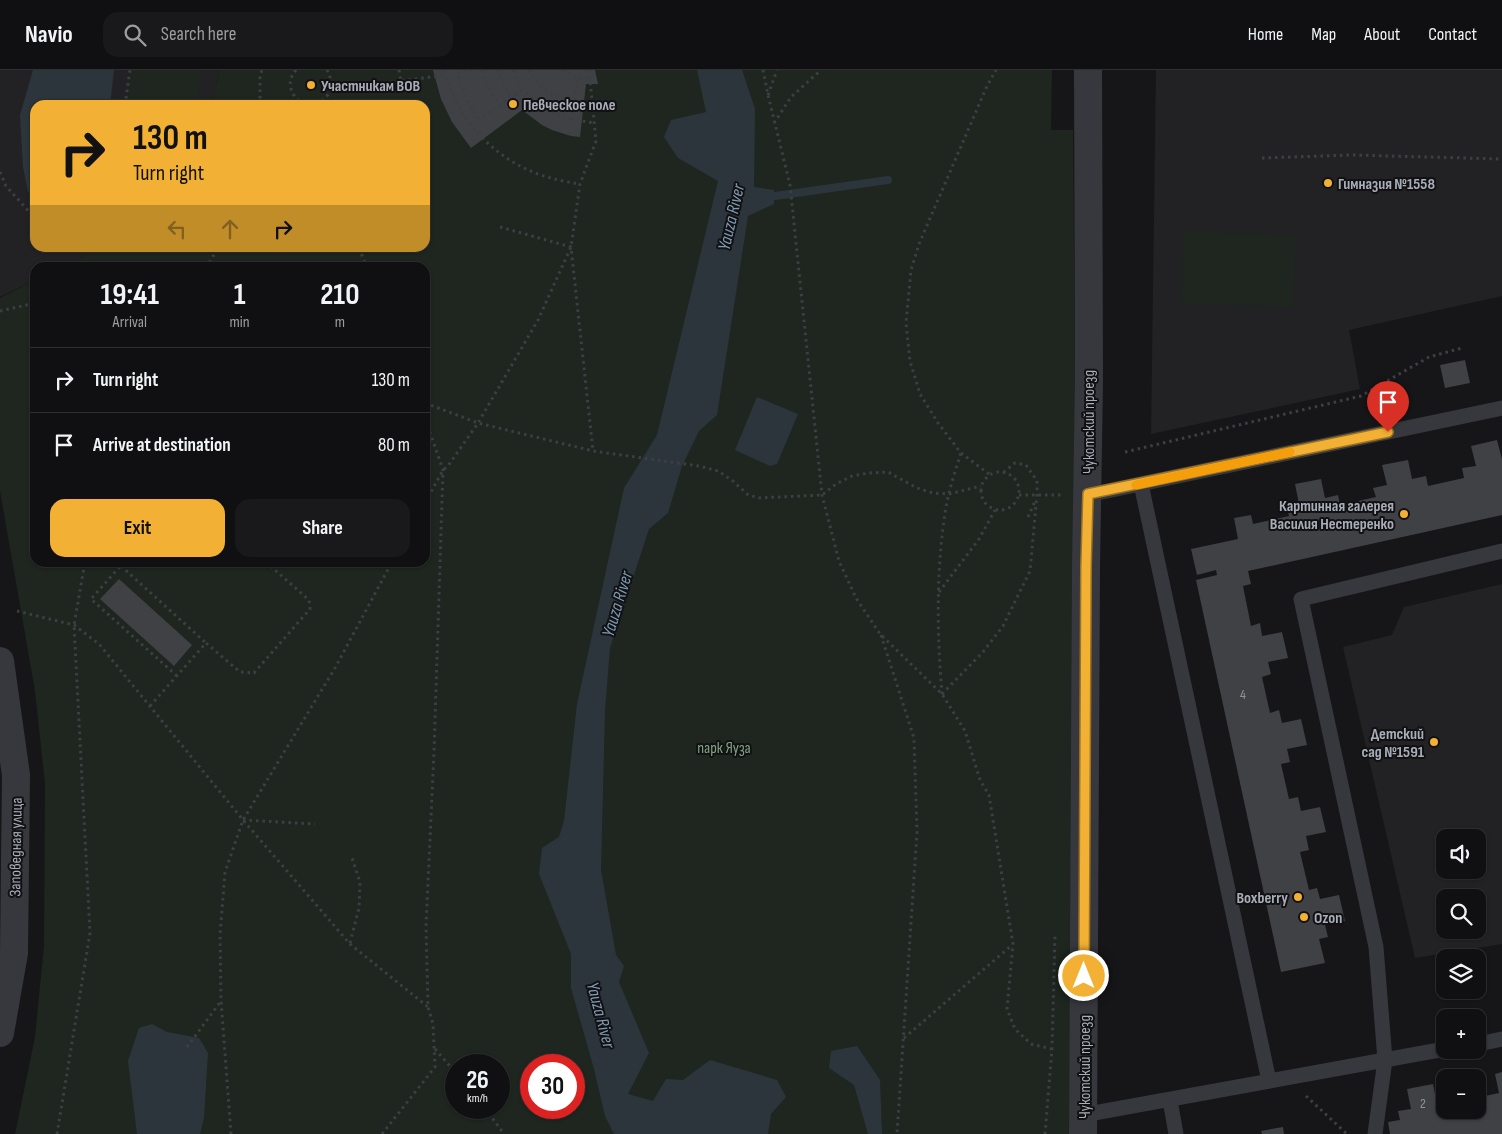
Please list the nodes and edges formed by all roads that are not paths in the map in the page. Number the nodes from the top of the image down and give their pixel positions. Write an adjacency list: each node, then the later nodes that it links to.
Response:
1 (1088, 70): 4 (street, Чукотский проезд)
2 (1502, 408): 3 (lane)
3 (1141, 484): 4 (lane); 12 (lane)
4 (1088, 494): 14 (street, Чукотский проезд)
5 (1502, 551): 11 (lane)
6 (0, 661): 7 (street, Заповедная улица)
7 (0, 1033)
8 (1502, 1039): 9 (lane)
9 (1486, 1042)
10 (1436, 1051): 11 (lane)
11 (1385, 1060): 12 (lane); 16 (lane)
12 (1269, 1081): 13 (lane)
13 (1170, 1100): 14 (lane); 15 (lane)
14 (1083, 1124)
15 (1176, 1134)
16 (1375, 1134)

